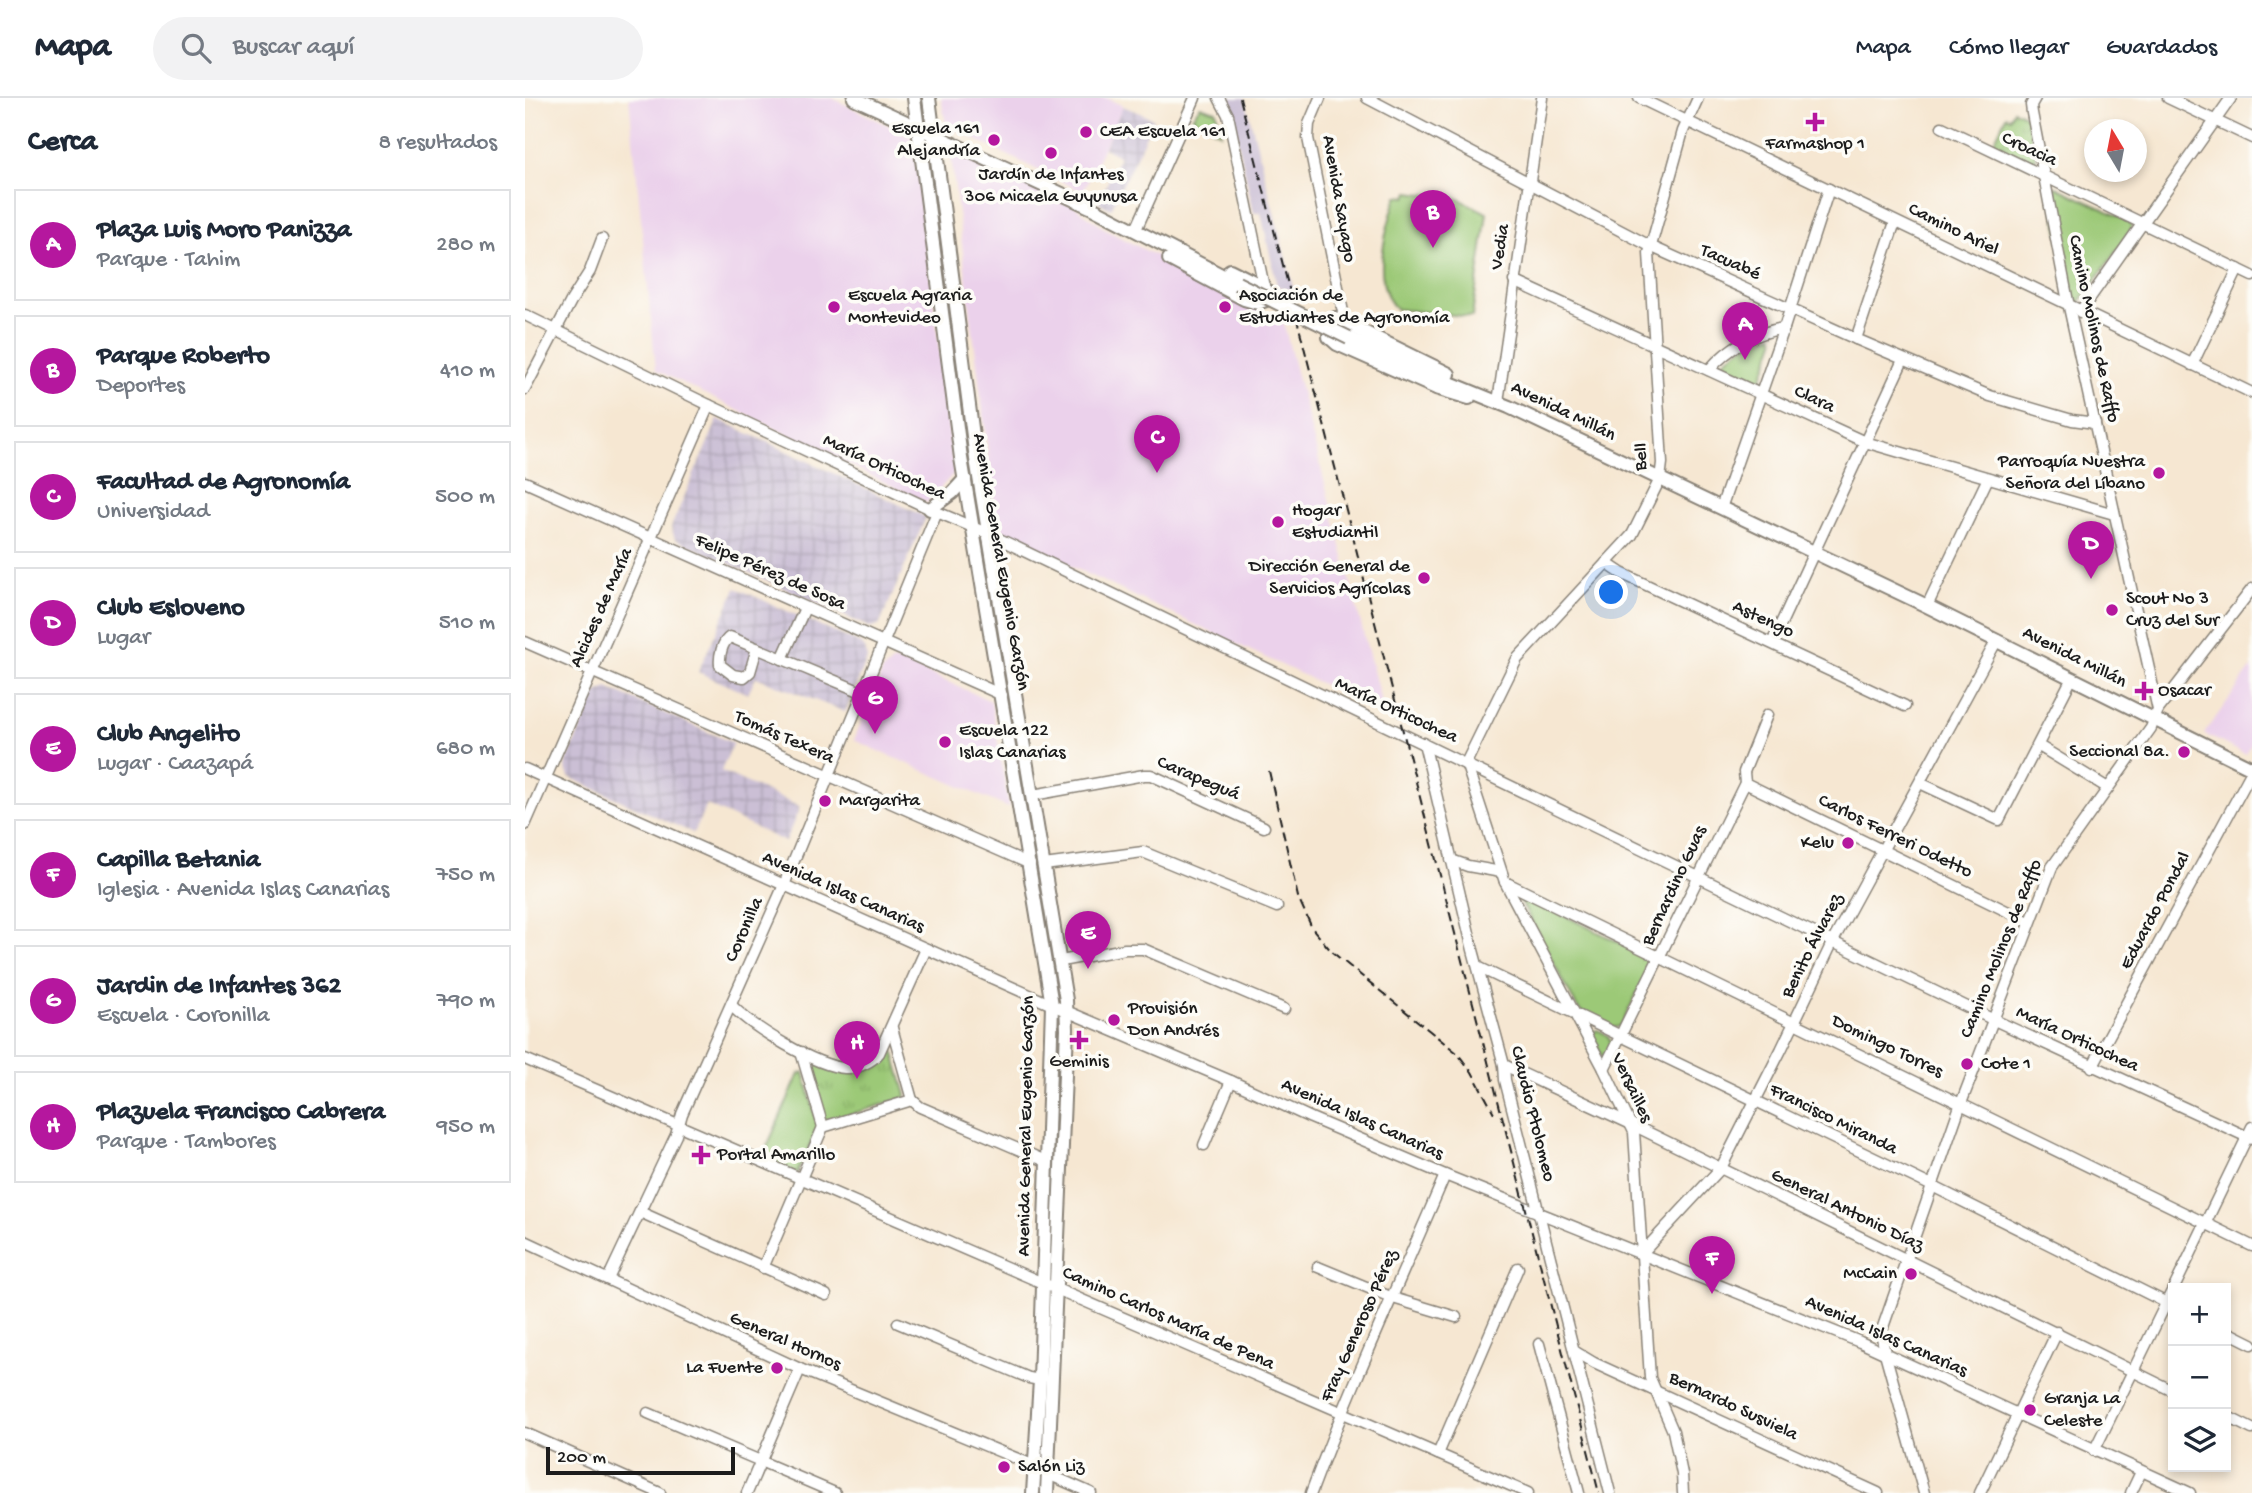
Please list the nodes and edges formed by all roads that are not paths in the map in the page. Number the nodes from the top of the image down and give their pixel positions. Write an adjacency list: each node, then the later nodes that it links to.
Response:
1 (853, 98): 16 (main road)
2 (914, 98): 16 (main road, Avenida General Eugenio Garzón)
3 (929, 98): 18 (main road, Avenida General Eugenio Garzón)
4 (1195, 98): 25 (street)
5 (1320, 98): 36 (street, Avenida Sayago)
6 (1367, 98): 21 (street, Tacuabé)
7 (1542, 98): 21 (street, Vedia)
8 (1639, 98): 14 (street, Camino Ariel)
9 (1698, 98): 14 (street, Bell)
10 (2168, 98): 15 (street)
11 (2231, 98): 15 (street)
12 (1221, 102): 31 (street)
13 (2033, 102): 20 (street, Camino Molinos de Raffo)
14 (1687, 121): 22 (street, Camino Ariel); 27 (street, Bell)
15 (2215, 121): 19 (street); 24 (street)
16 (918, 128): 18 (main road); 51 (main road, Avenida General Eugenio Garzón)
17 (1942, 128): 20 (street, Croacia)
18 (934, 135): 25 (main road); 59 (main road, Avenida General Eugenio Garzón)
19 (2252, 138)
20 (2044, 177): 24 (street, Croacia); 32 (street, Camino Molinos de Raffo)
21 (1529, 183): 27 (street, Tacuabé); 30 (street, Vedia)
22 (1829, 189): 23 (street, Camino Ariel); 33 (street)
23 (1895, 222): 32 (street, Camino Ariel); 39 (street)
24 (2143, 223): 28 (street, Croacia); 34 (street)
25 (1134, 227): 31 (main road); 31 (main road); 47 (main road, Avenida Millán, bridge)
26 (601, 239): 38 (street)
27 (1650, 246): 33 (street, Tacuabé); 40 (street, Bell)
28 (2238, 269): 29 (street, Croacia); 42 (street)
29 (2252, 275)
30 (1514, 281): 40 (street, Clara); 47 (street, Vedia)
31 (1264, 287)
32 (2069, 307): 34 (street, Camino Ariel); 49 (street, Camino Molinos de Raffo)
33 (1790, 309): 37 (street); 39 (street, Tacuabé)
34 (2080, 312): 42 (street, Camino Ariel)
35 (525, 315): 38 (street, María Orticochea)
36 (1340, 316): 47 (main road); 47 (main road)
37 (1784, 328): 43 (street); 46 (street)
38 (555, 330): 44 (street); 48 (street, María Orticochea)
39 (1856, 339): 41 (street, Tacuabé)
40 (1654, 345): 43 (street, Clara); 53 (street, Bell)
41 (1903, 360): 49 (street, Tacuabé); 50 (street)
42 (2192, 365): 45 (street, Camino Ariel)
43 (1709, 370): 46 (street, Clara)
44 (525, 388)
45 (2252, 393)
46 (1761, 394): 50 (street, Clara); 55 (street)
47 (1501, 403): 53 (main road, Avenida Millán)
48 (709, 405): 56 (street, María Orticochea); 60 (street, Alcides de María)
49 (2095, 423): 57 (street, Camino Molinos de Raffo)
50 (1864, 443): 52 (street, Clara); 61 (street)
51 (965, 478): 56 (main road); 58 (main road, Avenida General Eugenio Garzón)
52 (1988, 478): 57 (street, Clara); 64 (street)
53 (1660, 479): 55 (main road, Avenida Millán); 62 (street, Bell)
54 (525, 482): 60 (street, Felipe Pérez de Sosa)
55 (1721, 508): 61 (main road, Avenida Millán)
56 (934, 510): 58 (street, María Orticochea); 68 (street, Coronilla)
57 (2114, 514): 78 (street, Camino Molinos de Raffo)
58 (973, 527): 59 (street, María Orticochea); 75 (main road, Avenida General Eugenio Garzón)
59 (989, 534): 79 (street, María Orticochea); 89 (main road, Avenida General Eugenio Garzón)
60 (652, 540): 65 (street, Felipe Pérez de Sosa); 72 (street, Alcides de María)
61 (1814, 552): 64 (main road, Avenida Millán); 69 (street)
62 (1606, 563): 69 (street, Astengo); 81 (street, Bell)
63 (2252, 589): 78 (street)
64 (1927, 606): 66 (main road, Avenida Millán)
65 (805, 608): 68 (street, Felipe Pérez de Sosa); 71 (street)
66 (1997, 640): 73 (main road, Avenida Millán); 87 (street, Benito Álvarez)
67 (525, 642): 72 (street, Tomás Texera)
68 (885, 643): 74 (street, Coronilla); 75 (street, Felipe Pérez de Sosa)
69 (1772, 643): 76 (street, Astengo)
70 (757, 649): 71 (street)
71 (782, 659): 74 (street)
72 (591, 673): 84 (street, Tomás Texera); 85 (street, Alcides de María)
73 (2072, 678): 78 (main road, Avenida Millán); 80 (street)
74 (864, 693): 84 (street, Coronilla)
75 (1002, 695): 94 (main road, Avenida General Eugenio Garzón)
76 (1905, 706)
77 (1767, 715): 86 (street, Bernardino Guas)
78 (2157, 715): 83 (main road, Avenida Millán); 88 (street, Camino Molinos de Raffo)
79 (1424, 743): 81 (street, María Orticochea); 93 (street, Claudio Ptolomeo)
80 (2039, 746): 87 (street); 88 (street)
81 (1466, 763): 97 (street, María Orticochea); 98 (street, Versailles)
82 (525, 769): 85 (street, Avenida Islas Canarias)
83 (2252, 770): 120 (street, Eduardo Pondal)
84 (829, 777): 94 (street, Tomás Texera); 100 (street, Coronilla)
85 (545, 779): 90 (street, Alcides de María); 100 (street, Avenida Islas Canarias)
86 (1745, 783): 92 (street, Carlos Ferreri Odetto); 97 (street, Bernardino Guas)
87 (1920, 783): 92 (street, Benito Álvarez)
88 (2108, 788): 102 (street, Camino Molinos de Raffo)
89 (1033, 795): 91 (street, Carapeguá); 95 (main road, Avenida General Eugenio Garzón)
90 (525, 825)
91 (1264, 827)
92 (1883, 851): 102 (street, Carlos Ferreri Odetto); 103 (street, Benito Álvarez)
93 (1451, 860): 96 (street, Domingo Torres); 99 (street, Claudio Ptolomeo)
94 (1030, 864): 109 (main road, Avenida General Eugenio Garzón)
95 (1044, 865): 101 (street); 106 (main road, Avenida General Eugenio Garzón)
96 (1468, 866): 98 (street, Domingo Torres); 99 (street)
97 (1699, 876): 103 (street, María Orticochea); 105 (street, Bernardino Guas)
98 (1503, 877): 105 (street, Domingo Torres); 112 (street, Versailles)
99 (1455, 878): 107 (street, Claudio Ptolomeo)
100 (784, 885): 104 (street, Avenida Islas Canarias); 108 (street, Coronilla)
101 (1277, 906)
102 (2029, 922): 113 (street, Camino Molinos de Raffo)
103 (1833, 942): 113 (street, María Orticochea); 114 (street, Benito Álvarez)
104 (926, 949): 109 (street, Avenida Islas Canarias); 115 (street)
105 (1661, 957): 114 (street, Domingo Torres); 116 (street, Bernardino Guas)
106 (1061, 961): 110 (street); 111 (main road, Avenida General Eugenio Garzón)
107 (1478, 967): 112 (street, Francisco Miranda); 119 (street, Claudio Ptolomeo)
108 (731, 1005): 117 (street); 127 (street, Coronilla)
109 (1052, 1005): 111 (street, Avenida Islas Canarias); 131 (main road, Avenida General Eugenio Garzón)
110 (1284, 1009)
111 (1067, 1011): 122 (street, Avenida Islas Canarias); 149 (main road, Avenida General Eugenio Garzón)
112 (1575, 1013): 116 (street, Francisco Miranda); 121 (street, Versailles)
113 (1992, 1019): 120 (street, María Orticochea); 125 (street, Camino Molinos de Raffo)
114 (1795, 1022): 124 (street, Benito Álvarez); 125 (street, Domingo Torres)
115 (892, 1028): 117 (street); 123 (street)
116 (1621, 1036): 121 (street, Bernardino Guas); 124 (street, Francisco Miranda)
117 (801, 1052): 128 (street)
118 (525, 1059): 127 (street, Camino Carlos María de Pena)
119 (1504, 1065): 126 (street, General Antonio Díaz); 137 (street, Claudio Ptolomeo)
120 (2092, 1067): 129 (street, María Orticochea)
121 (1604, 1069): 126 (street, Versailles)
122 (1231, 1081): 130 (street); 133 (street, Avenida Islas Canarias)
123 (912, 1100): 128 (street); 131 (street)
124 (1755, 1102): 132 (street, Benito Álvarez); 135 (street, Francisco Miranda)
125 (1961, 1103): 135 (street, Camino Molinos de Raffo); 138 (street, Domingo Torres)
126 (1630, 1124): 132 (street, General Antonio Díaz); 141 (street, Versailles)
127 (678, 1127): 134 (street, Camino Carlos María de Pena); 136 (street, Coronilla)
128 (823, 1127): 134 (street)
129 (2250, 1134): 138 (street)
130 (1203, 1145)
131 (1048, 1162): 147 (main road, Avenida General Eugenio Garzón)
132 (1721, 1168): 141 (street, Benito Álvarez); 142 (street, General Antonio Díaz)
133 (1445, 1175): 137 (street, Avenida Islas Canarias); 151 (street, Fray Generoso Pérez)
134 (800, 1178): 144 (street); 147 (street, Camino Carlos María de Pena)
135 (1931, 1186): 142 (street, Camino Molinos de Raffo); 152 (street, Francisco Miranda)
136 (640, 1212): 144 (street); 146 (street, Coronilla)
137 (1539, 1212): 141 (street, Avenida Islas Canarias); 160 (street, Claudio Ptolomeo)
138 (2206, 1223): 140 (street, Domingo Torres); 148 (street)
139 (525, 1241): 146 (street, General Hornos)
140 (2252, 1246)
141 (1642, 1253): 161 (street, Avenida Islas Canarias); 168 (street, Versailles)
142 (1906, 1259): 156 (street, General Antonio Díaz); 161 (street, Camino Molinos de Raffo)
143 (1318, 1267): 151 (street)
144 (763, 1268): 150 (street)
145 (1518, 1268): 176 (street)
146 (608, 1279): 163 (street, General Hornos)
147 (1042, 1283): 149 (street, Camino Carlos María de Pena); 165 (main road, Avenida General Eugenio Garzón)
148 (2176, 1283)
149 (1057, 1289): 170 (street, Camino Carlos María de Pena); 180 (main road, Avenida General Eugenio Garzón)
150 (826, 1295)
151 (1393, 1298): 154 (street); 170 (street, Fray Generoso Pérez)
152 (2168, 1304)
153 (2168, 1309): 164 (street)
154 (1456, 1317)
155 (898, 1323): 165 (street)
156 (2057, 1332): 164 (street, General Antonio Díaz); 171 (street)
157 (2231, 1334): 159 (street)
158 (1539, 1344): 189 (street)
159 (2252, 1344)
160 (1574, 1351): 162 (street, Bernardo Susviela); 166 (street, Claudio Ptolomeo)
161 (1885, 1353): 171 (street, Avenida Islas Canarias); 193 (street, Camino Molinos de Raffo)
162 (1601, 1366): 166 (street); 168 (street, Bernardo Susviela)
163 (800, 1369): 177 (street); 178 (street, General Hornos)
164 (2133, 1371): 167 (street, General Antonio Díaz); 175 (street)
165 (1040, 1380): 178 (main road, Avenida General Eugenio Garzón)
166 (1584, 1388): 190 (street, Claudio Ptolomeo)
167 (2168, 1388)
168 (1655, 1391): 191 (street, Versailles); 192 (street, Bernardo Susviela)
169 (648, 1413): 177 (street)
170 (1341, 1413): 176 (street, Camino Carlos María de Pena); 188 (street, Fray Generoso Pérez)
171 (2018, 1415): 175 (street, Avenida Islas Canarias); 194 (street)
172 (2231, 1418): 173 (street)
173 (2252, 1429)
174 (525, 1433): 182 (street)
175 (2094, 1451): 179 (street, Avenida Islas Canarias)
176 (1438, 1454): 181 (street, Camino Carlos María de Pena)
177 (761, 1461): 183 (street); 184 (street)
178 (1035, 1466): 185 (main road, Avenida General Eugenio Garzón)
179 (2141, 1472): 195 (street); 196 (street, Avenida Islas Canarias)
180 (1048, 1474): 186 (main road, Avenida General Eugenio Garzón); 187 (street)
181 (1525, 1492)
182 (660, 1493)
183 (747, 1493)
184 (835, 1493)
185 (1033, 1493)
186 (1047, 1493)
187 (1091, 1493)
188 (1311, 1493)
189 (1579, 1493)
190 (1610, 1493)
191 (1683, 1493)
192 (1878, 1493)
193 (1924, 1493)
194 (1980, 1493)
195 (2131, 1493)
196 (2190, 1493)

